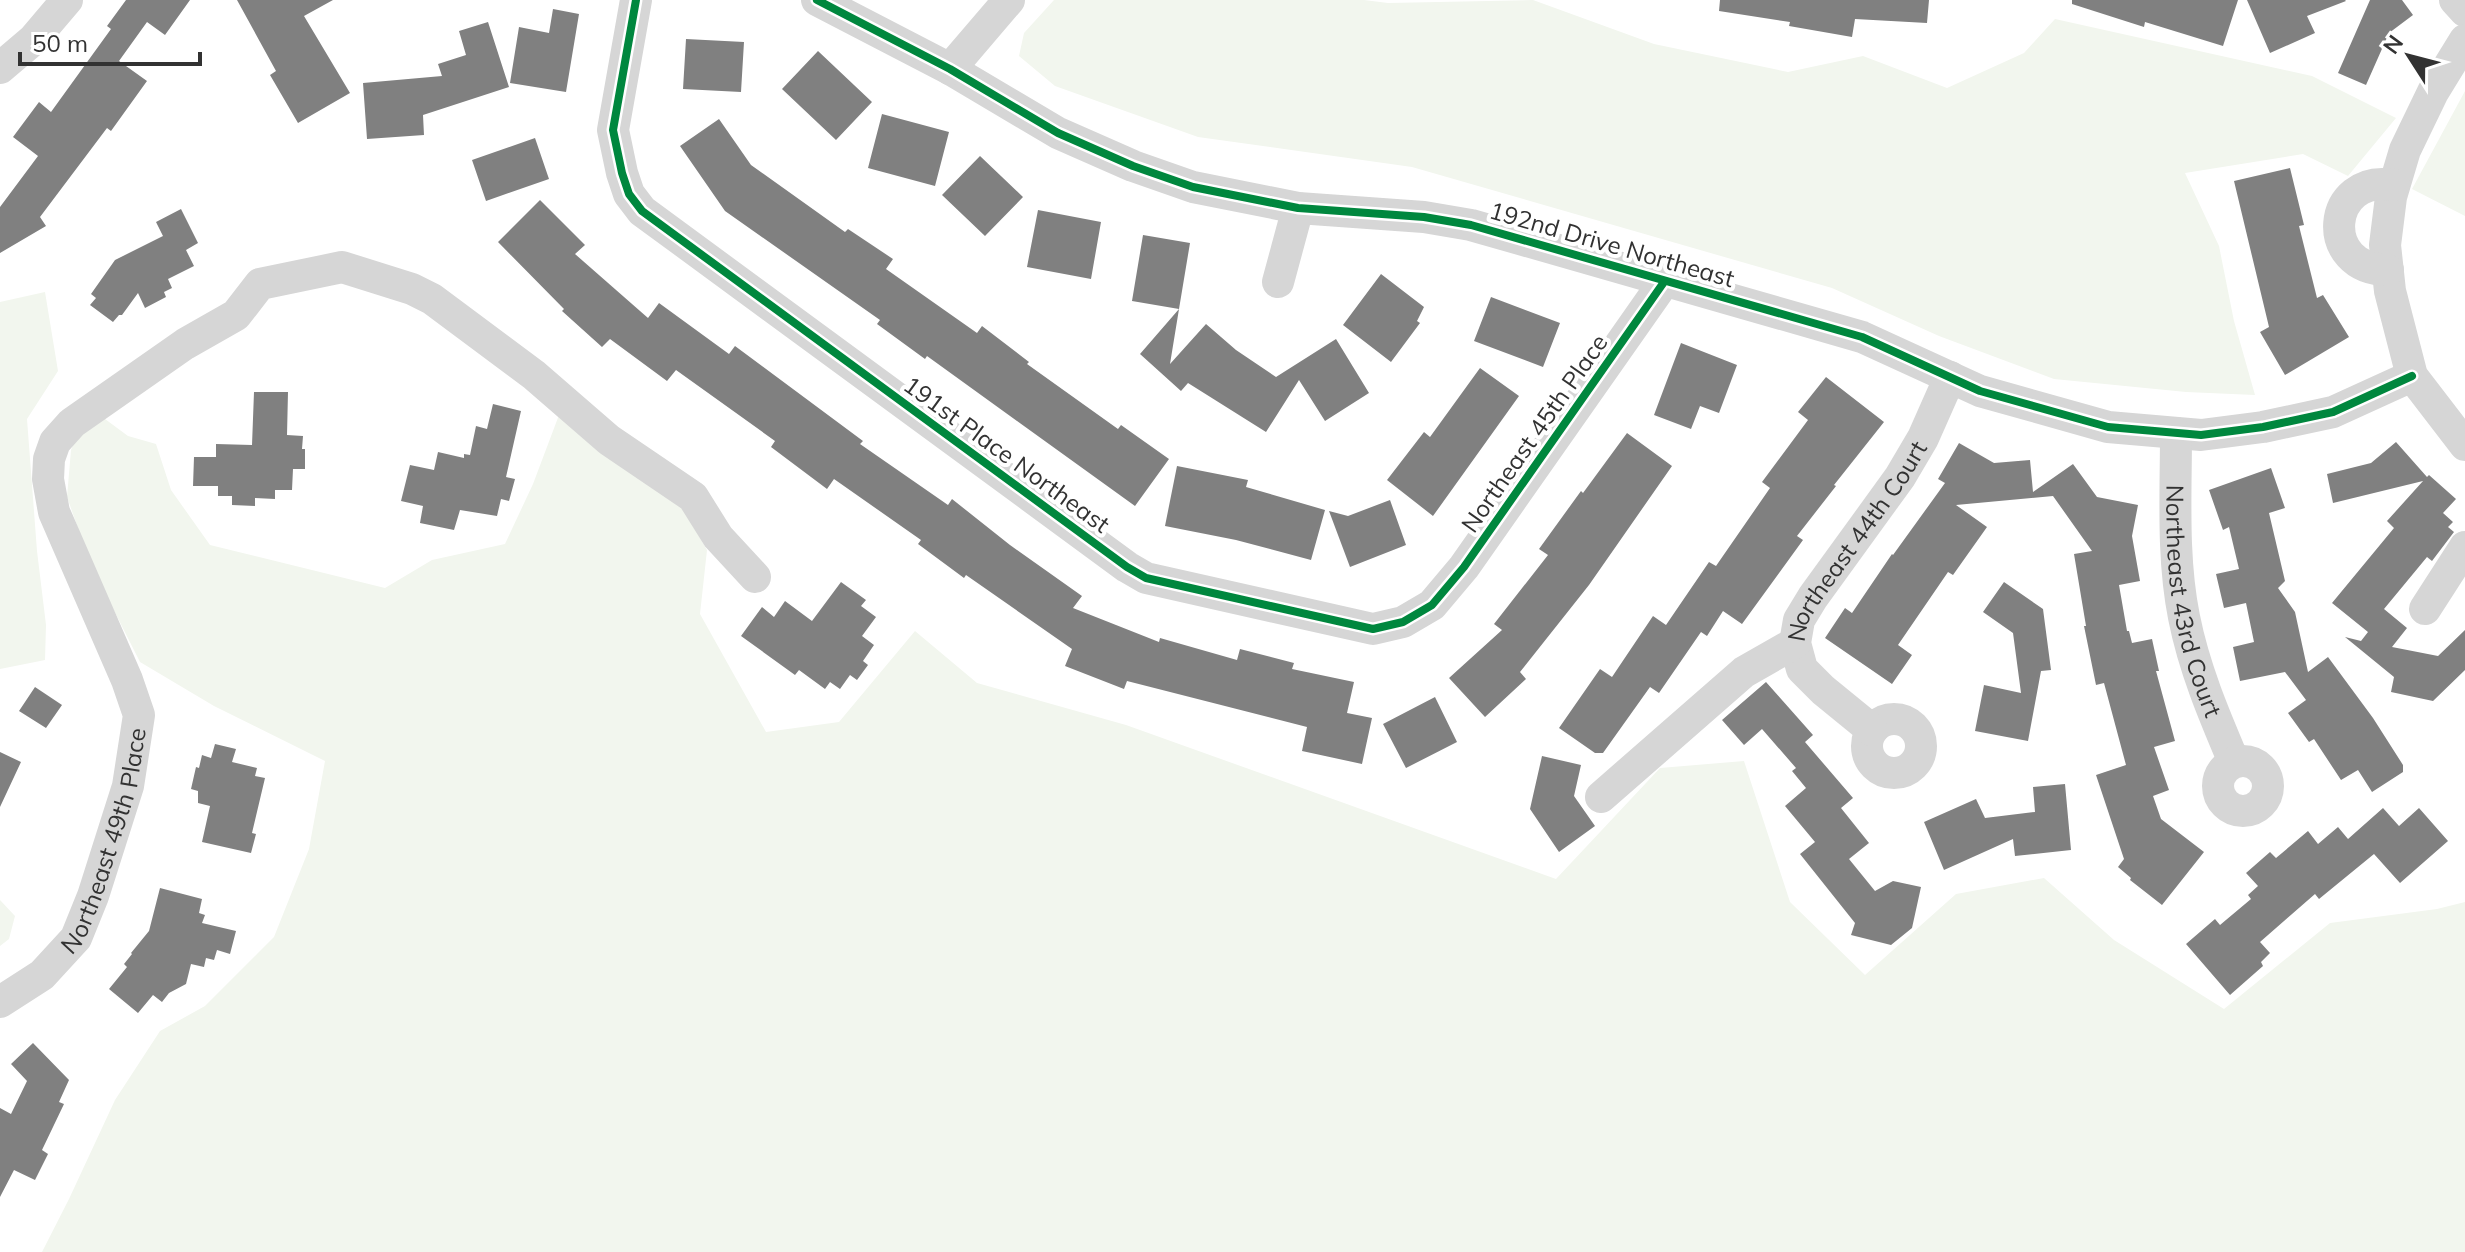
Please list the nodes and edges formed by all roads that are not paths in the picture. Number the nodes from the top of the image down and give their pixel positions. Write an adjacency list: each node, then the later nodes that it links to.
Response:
1 (67, 0): 8 (street)
2 (636, 0): 21 (street, 191st Place Northeast)
3 (817, 0): 9 (street, 192nd Drive Northeast)
4 (1009, 0): 9 (street)
5 (2455, 0): 6 (street)
6 (2465, 11)
7 (2465, 40): 10 (street)
8 (0, 68)
9 (950, 69): 11 (street, 192nd Drive Northeast)
10 (2394, 185): 12 (street); 12 (street)
11 (1298, 208): 13 (street); 14 (street, 192nd Drive Northeast)
12 (2388, 270): 15 (street)
13 (1278, 282)
14 (1664, 282): 16 (street, 192nd Drive Northeast); 21 (street, Northeast 45th Place)
15 (2412, 376): 17 (street, 192nd Drive Northeast); 18 (street)
16 (1950, 377): 17 (street, 192nd Drive Northeast); 23 (street, Northeast 44th Court)
17 (2176, 433): 25 (street, Northeast 43rd Court)
18 (2465, 445)
19 (2465, 547): 22 (street)
20 (755, 577): 27 (street, Northeast 49th Place)
21 (1432, 605)
22 (2425, 609)
23 (1795, 643): 24 (street, Northeast 44th Court); 26 (street)
24 (1872, 730)
25 (2234, 762)
26 (1601, 797)
27 (0, 1002)

